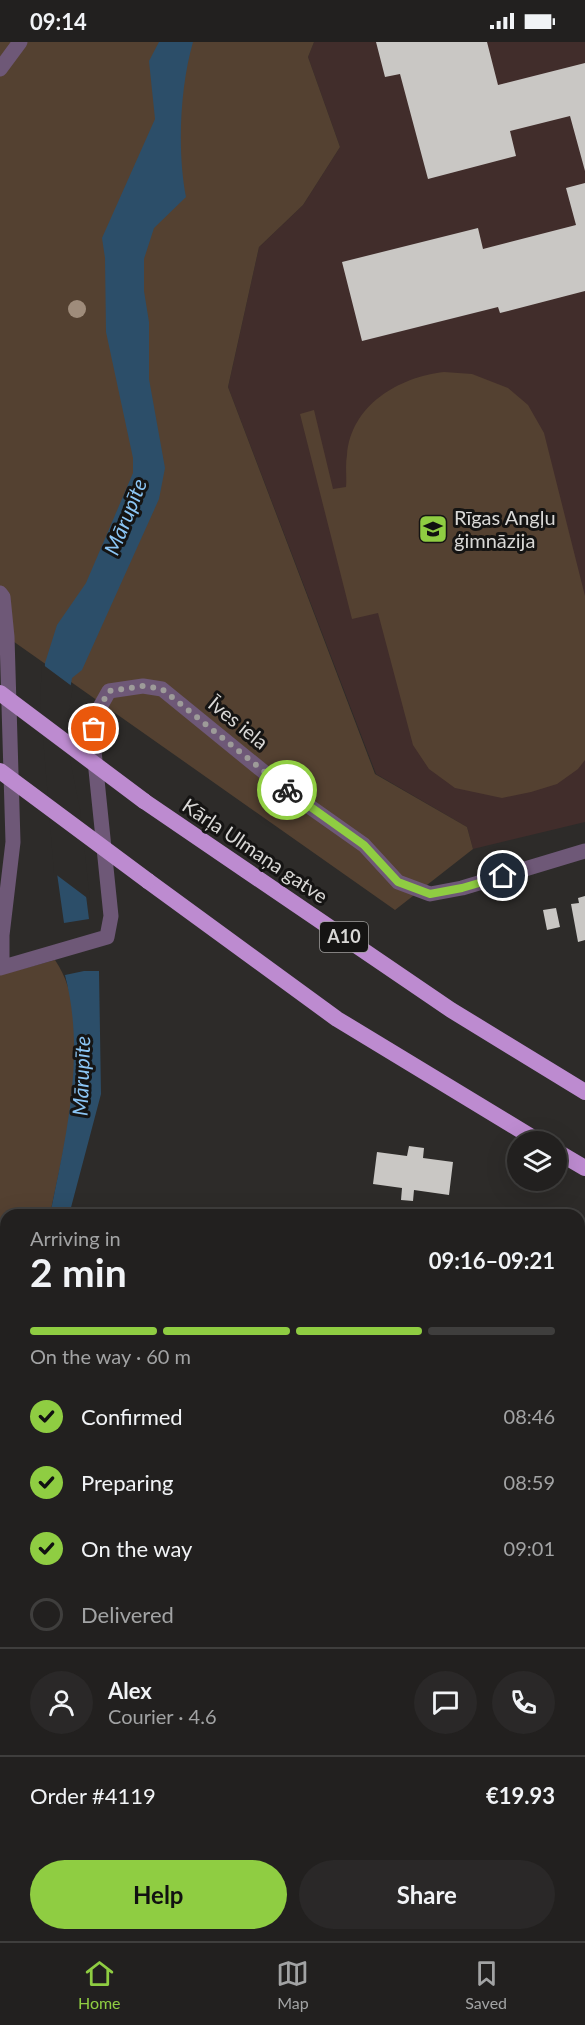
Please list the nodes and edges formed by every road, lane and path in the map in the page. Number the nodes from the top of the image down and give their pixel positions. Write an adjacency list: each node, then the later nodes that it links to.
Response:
1 (20, 42): 2 (street)
2 (0, 69)
3 (0, 593): 7 (street)
4 (0, 693): 8 (highway, Kārļa Ulmaņa gatve / A10, bridge)
5 (0, 771): 9 (highway, bridge)
6 (585, 851): 7 (street, Īves iela)
7 (1, 968)
8 (585, 1092)
9 (522, 1131)
10 (567, 1157): 11 (highway)
11 (585, 1168)

